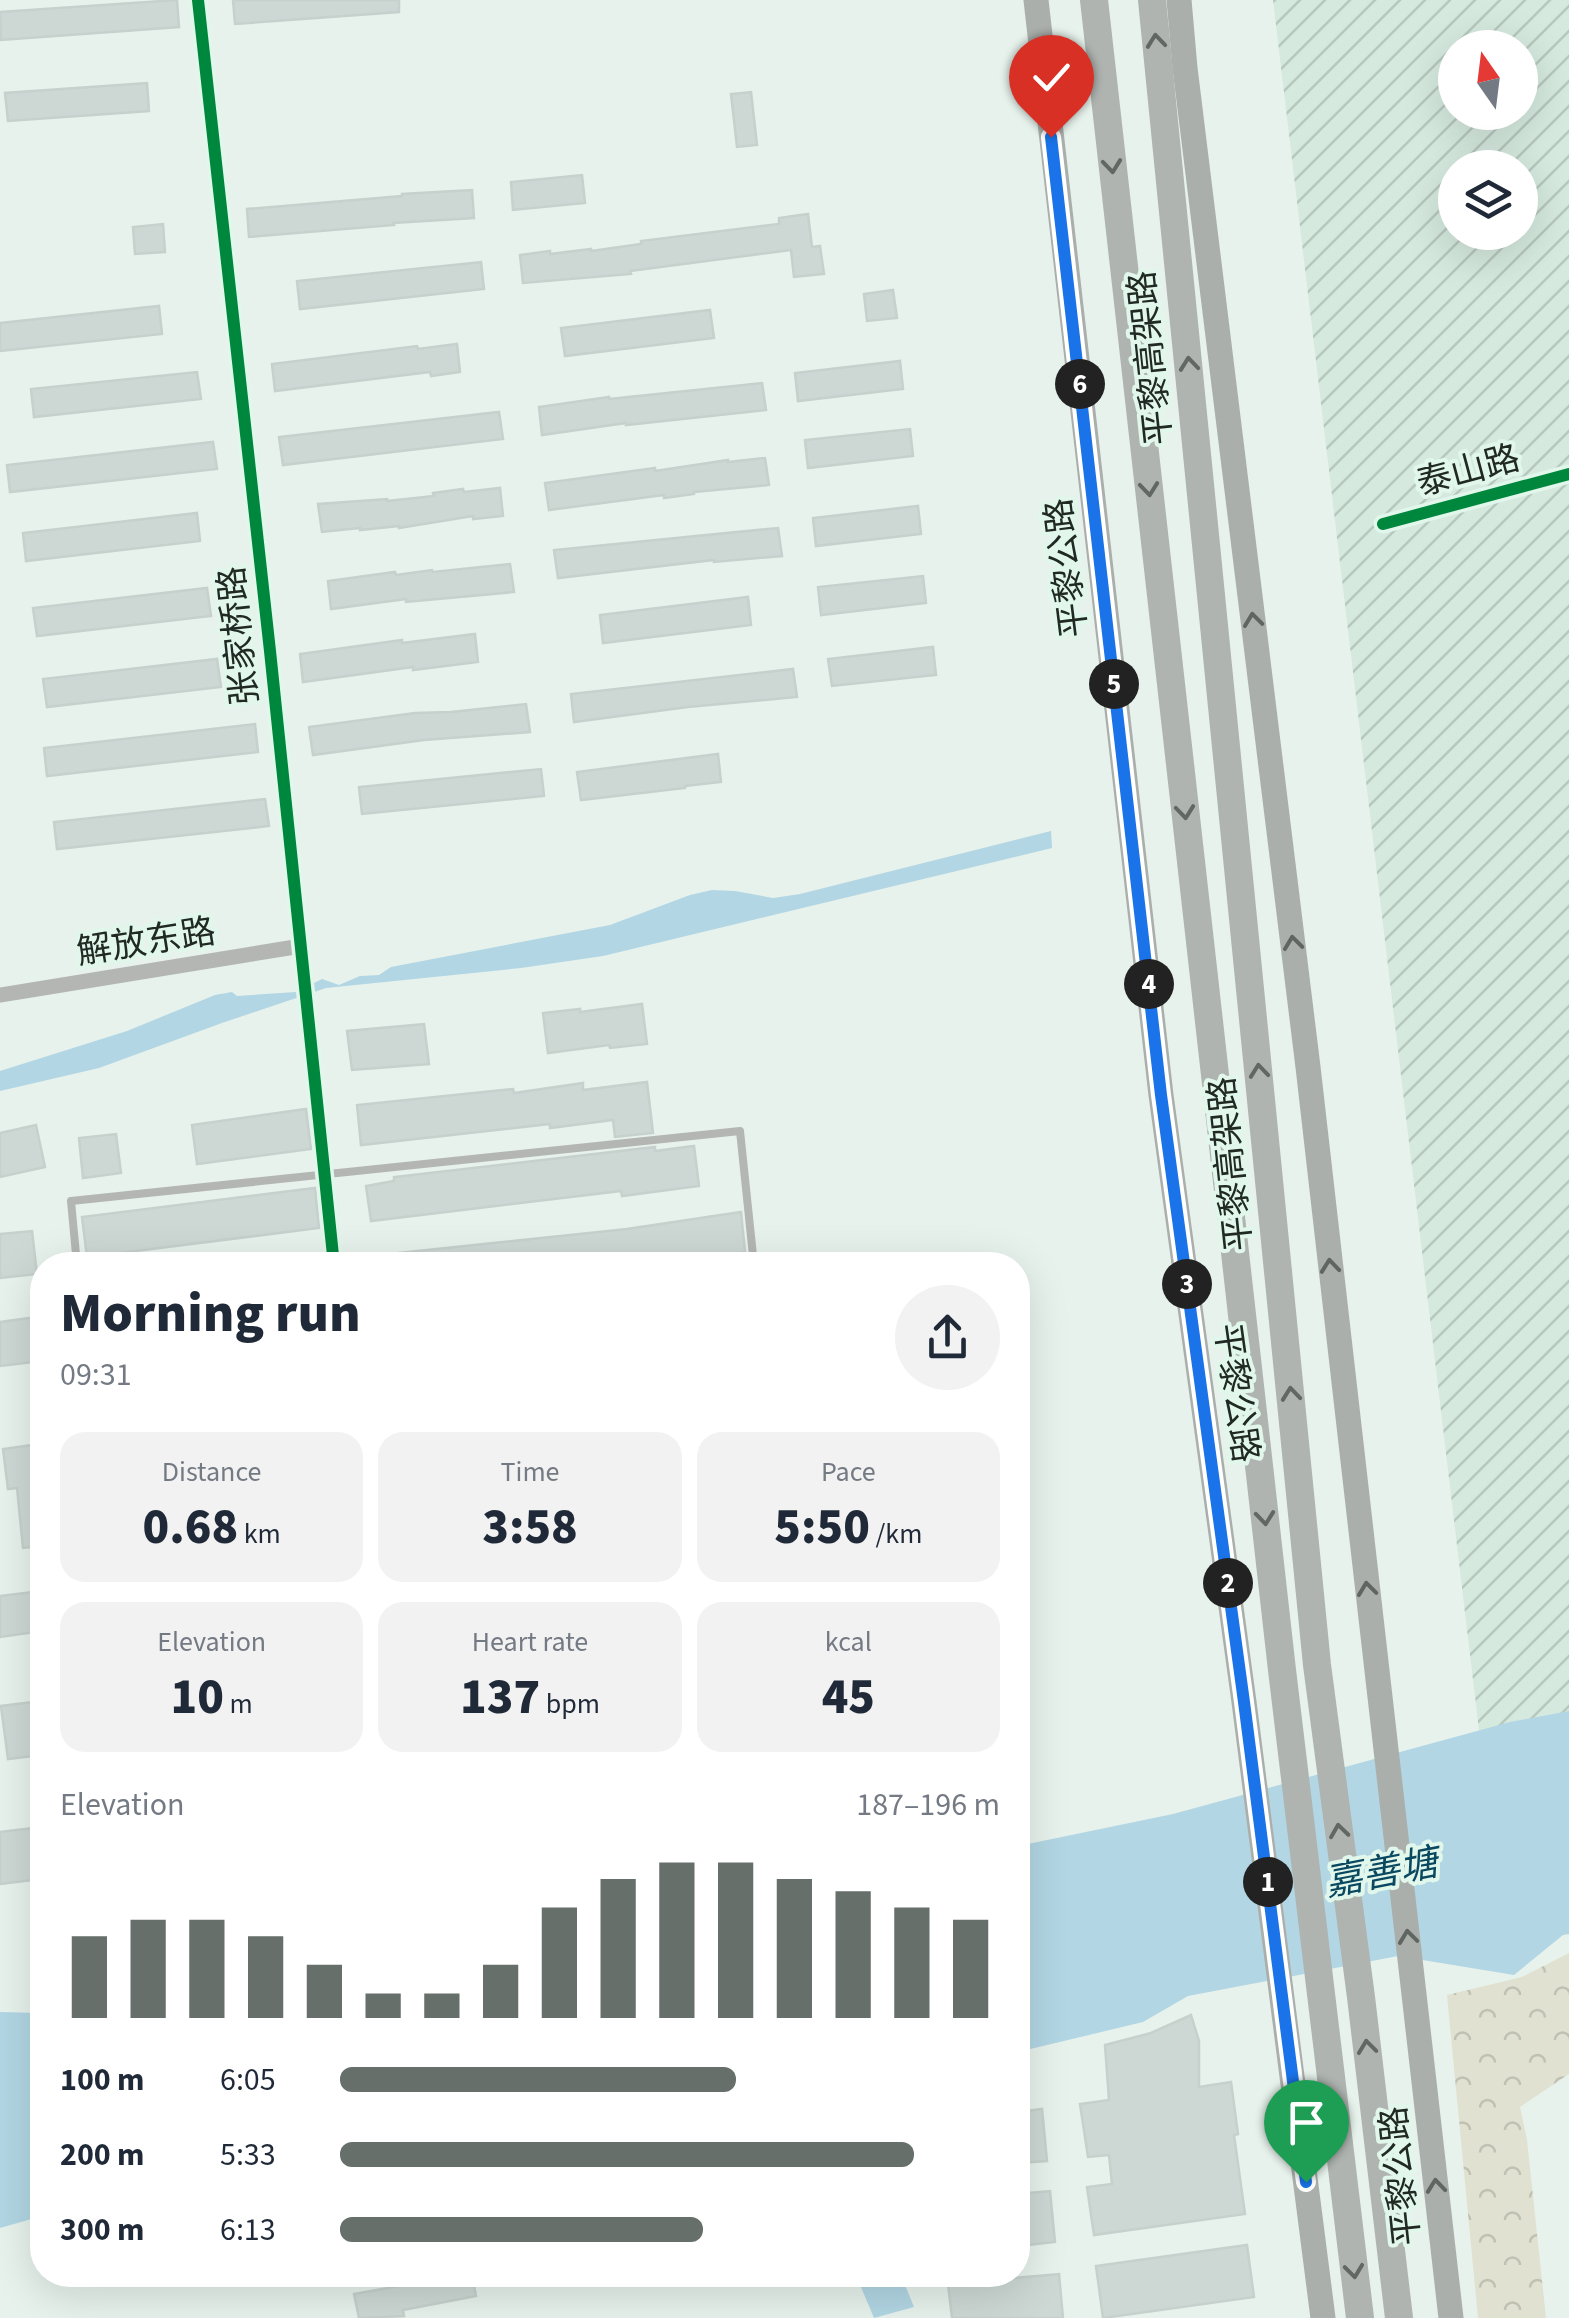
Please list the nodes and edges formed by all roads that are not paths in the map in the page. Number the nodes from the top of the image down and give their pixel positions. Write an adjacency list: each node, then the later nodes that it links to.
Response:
1 (198, 0): 8 (street, 张家桥路)
2 (1036, 0): 14 (main road, 平黎公路)
3 (1094, 0): 15 (highway, 平黎高架路, one-way to 15)
4 (1152, 0): 16 (highway, 平黎高架路, one-way to 4)
5 (1179, 0): 17 (main road, 平黎公路, one-way to 5)
6 (1569, 474): 7 (street, 泰山路)
7 (1383, 524)
8 (300, 946): 9 (street, 解放东路); 10 (street, 张家桥路)
9 (0, 994)
10 (324, 1174): 11 (lane); 12 (street, 张家桥路); 13 (lane)
11 (76, 1252)
12 (333, 1252)
13 (753, 1252)
14 (1323, 2318)
15 (1360, 2318)
16 (1399, 2318)
17 (1451, 2318)

